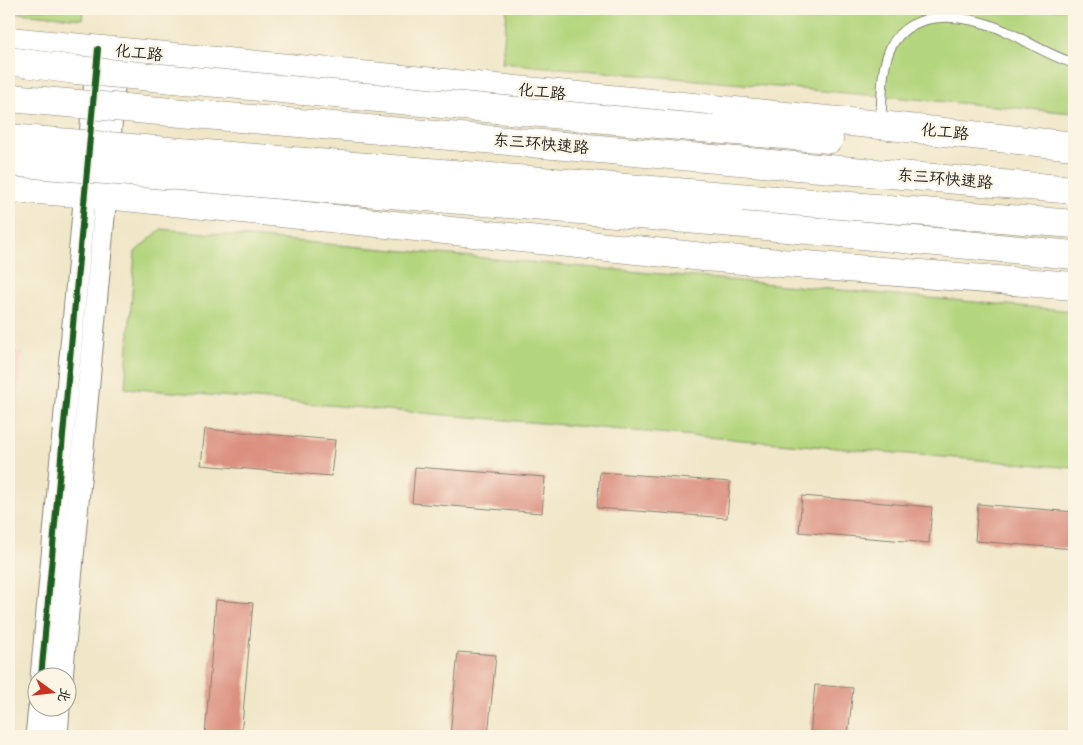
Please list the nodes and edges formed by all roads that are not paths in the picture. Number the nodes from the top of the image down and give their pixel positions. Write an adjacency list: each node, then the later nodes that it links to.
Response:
1 (9, 41): 2 (highway, 化工路)
2 (108, 50): 8 (highway, 化工路); 15 (street)
3 (9, 61): 5 (highway, bridge)
4 (1074, 63): 8 (lane)
5 (76, 70): 6 (highway, bridge); 11 (highway, bridge)
6 (9, 74)
7 (9, 98): 14 (highway, 东三环快速路, bridge)
8 (880, 126): 10 (highway, 化工路)
9 (9, 138): 16 (highway, bridge)
10 (1074, 146)
11 (1074, 161)
12 (9, 162): 17 (highway, bridge)
13 (9, 188): 15 (highway)
14 (1074, 190)
15 (96, 194): 18 (highway); 19 (street); 20 (street)
16 (1074, 224)
17 (1074, 254)
18 (1074, 286)
19 (43, 668)
20 (63, 668)
21 (38, 718): 23 (street)
22 (58, 718): 24 (street)
23 (36, 736)
24 (57, 736)

